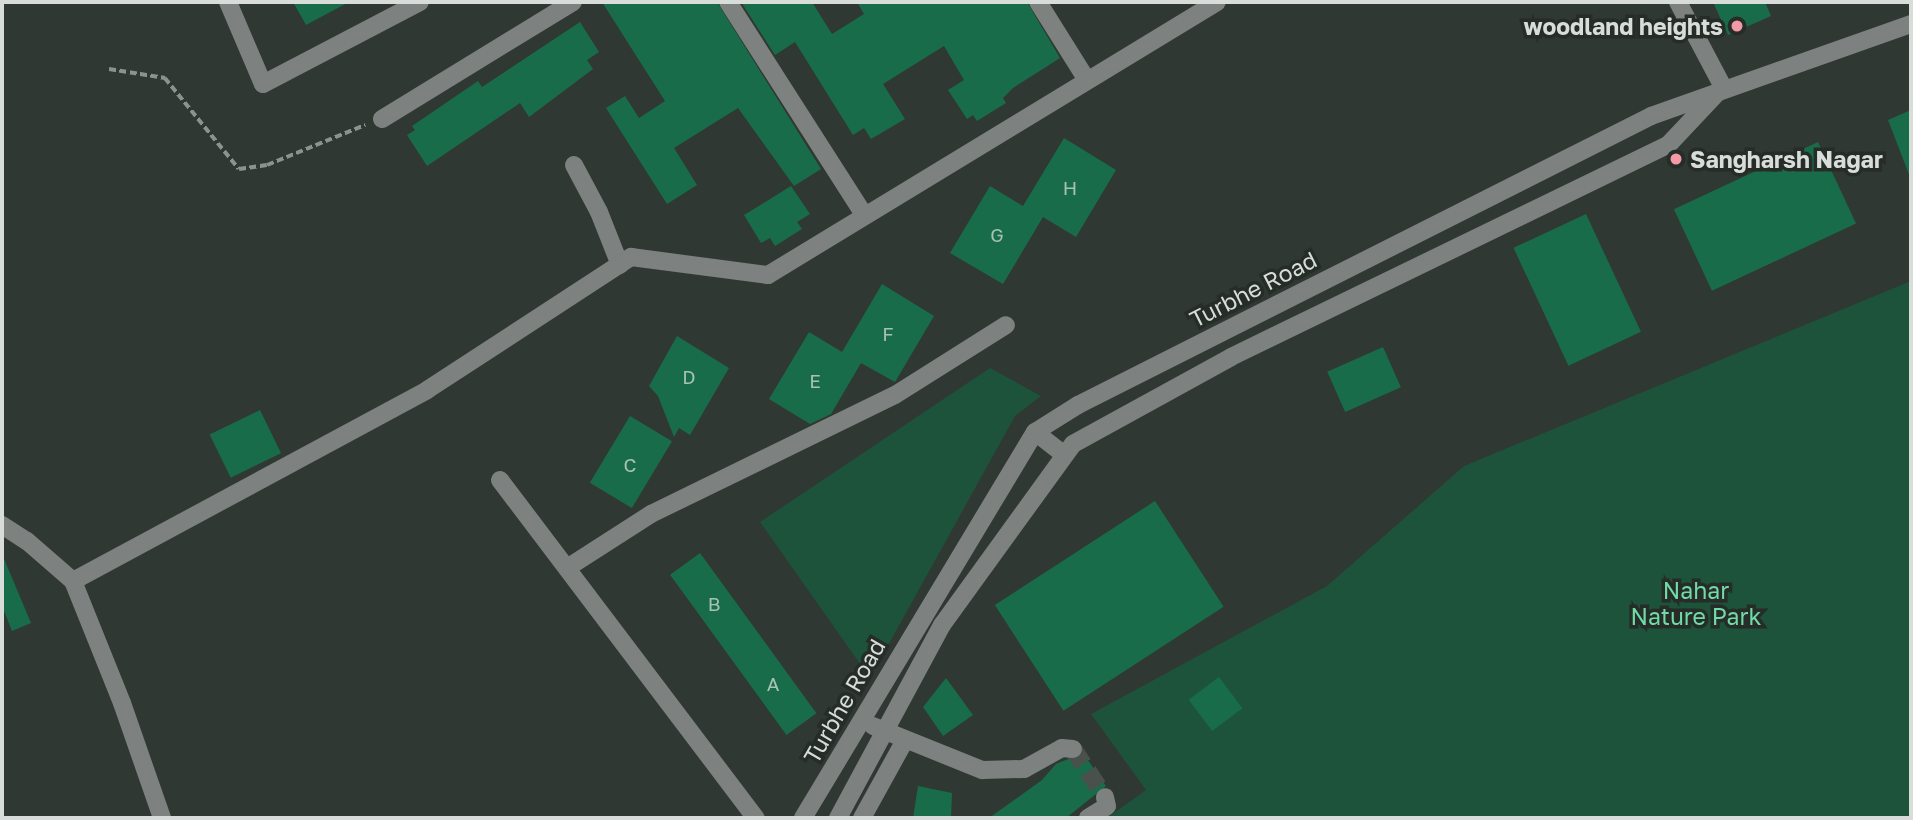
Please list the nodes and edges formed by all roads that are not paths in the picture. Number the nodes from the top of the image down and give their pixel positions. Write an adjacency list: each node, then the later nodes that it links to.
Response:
1 (228, 2): 2 (street)
2 (420, 2)
3 (573, 2): 11 (street)
4 (728, 2): 13 (street)
5 (1038, 2): 9 (street)
6 (1217, 2): 9 (street)
7 (1678, 2): 10 (street)
8 (1911, 24): 10 (street, Turbhe Road)
9 (1087, 80): 13 (street)
10 (1723, 87): 16 (street, Turbhe Road); 17 (street)
11 (382, 119)
12 (574, 165): 14 (street)
13 (864, 215): 14 (street)
14 (620, 265): 21 (street)
15 (1006, 325): 20 (street)
16 (1035, 432): 17 (street); 22 (street, Turbhe Road)
17 (1064, 456): 23 (street)
18 (500, 480): 20 (street)
19 (2, 526): 21 (street)
20 (567, 568): 30 (street)
21 (73, 582): 29 (street)
22 (921, 618): 23 (street); 24 (street, Turbhe Road)
23 (942, 625): 25 (street)
24 (861, 720): 25 (street); 31 (street, Turbhe Road)
25 (883, 732): 26 (street); 32 (street)
26 (904, 742): 27 (street); 33 (street)
27 (1073, 749)
28 (1105, 797): 34 (street)
29 (162, 818)
30 (756, 818)
31 (803, 818)
32 (838, 818)
33 (862, 818)
34 (1088, 818)

